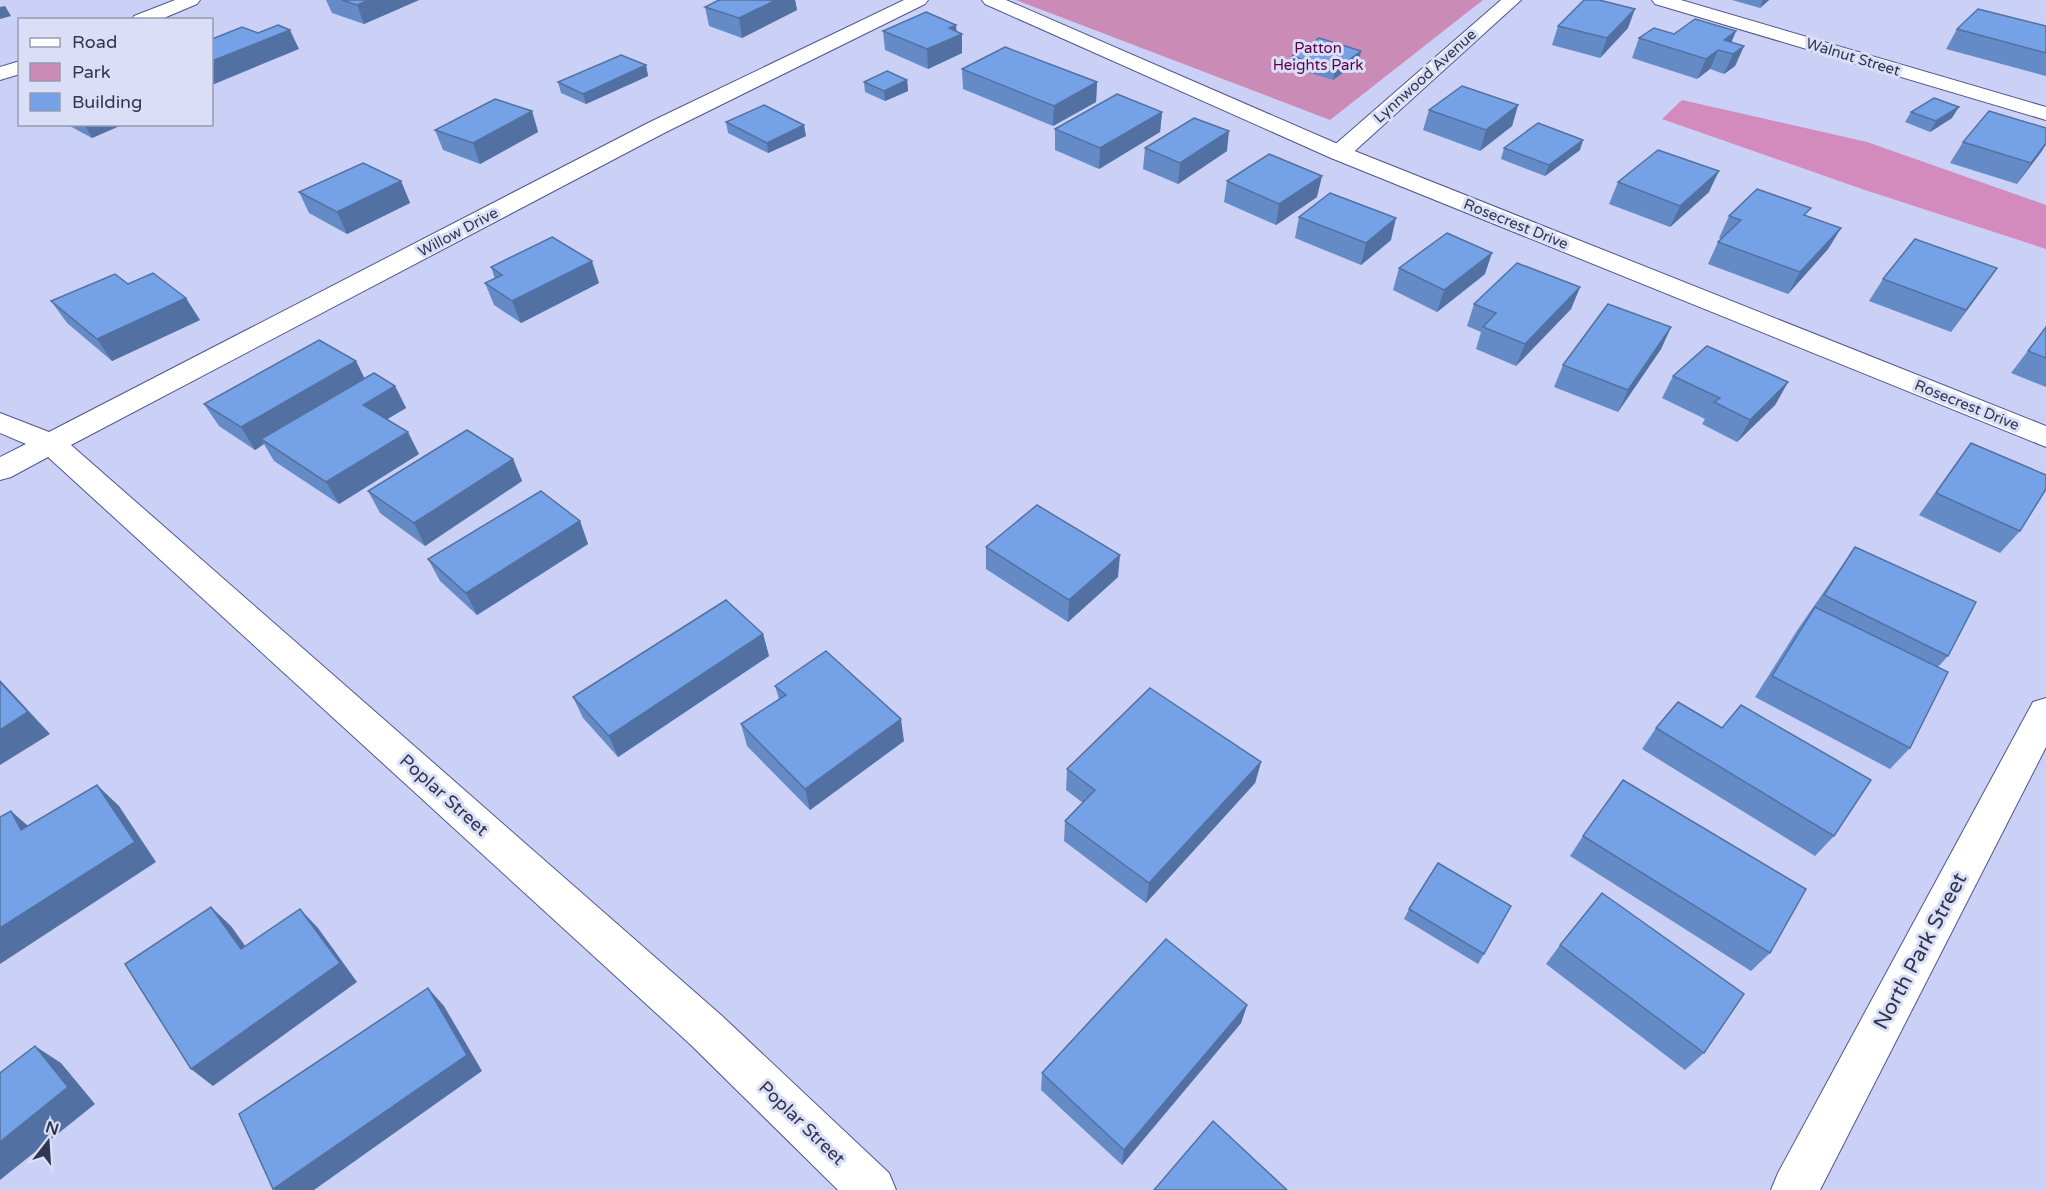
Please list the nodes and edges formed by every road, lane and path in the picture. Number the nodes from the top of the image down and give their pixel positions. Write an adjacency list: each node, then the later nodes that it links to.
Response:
1 (191, 0): 6 (street)
2 (918, 0): 13 (street, Willow Drive)
3 (991, 0): 10 (street, Rosecrest Drive)
4 (1512, 0): 10 (street, Lynnwood Avenue)
5 (1661, 0): 9 (street, Walnut Street)
6 (146, 18)
7 (18, 68): 8 (street)
8 (0, 74)
9 (2046, 114)
10 (1339, 153): 12 (street, Rosecrest Drive)
11 (0, 422): 13 (street, Poplar Street)
12 (2046, 437)
13 (53, 445): 14 (street, Willow Drive); 16 (street, Poplar Street)
14 (0, 471)
15 (2046, 712): 17 (street, North Park Street)
16 (872, 1190)
17 (1795, 1190)

